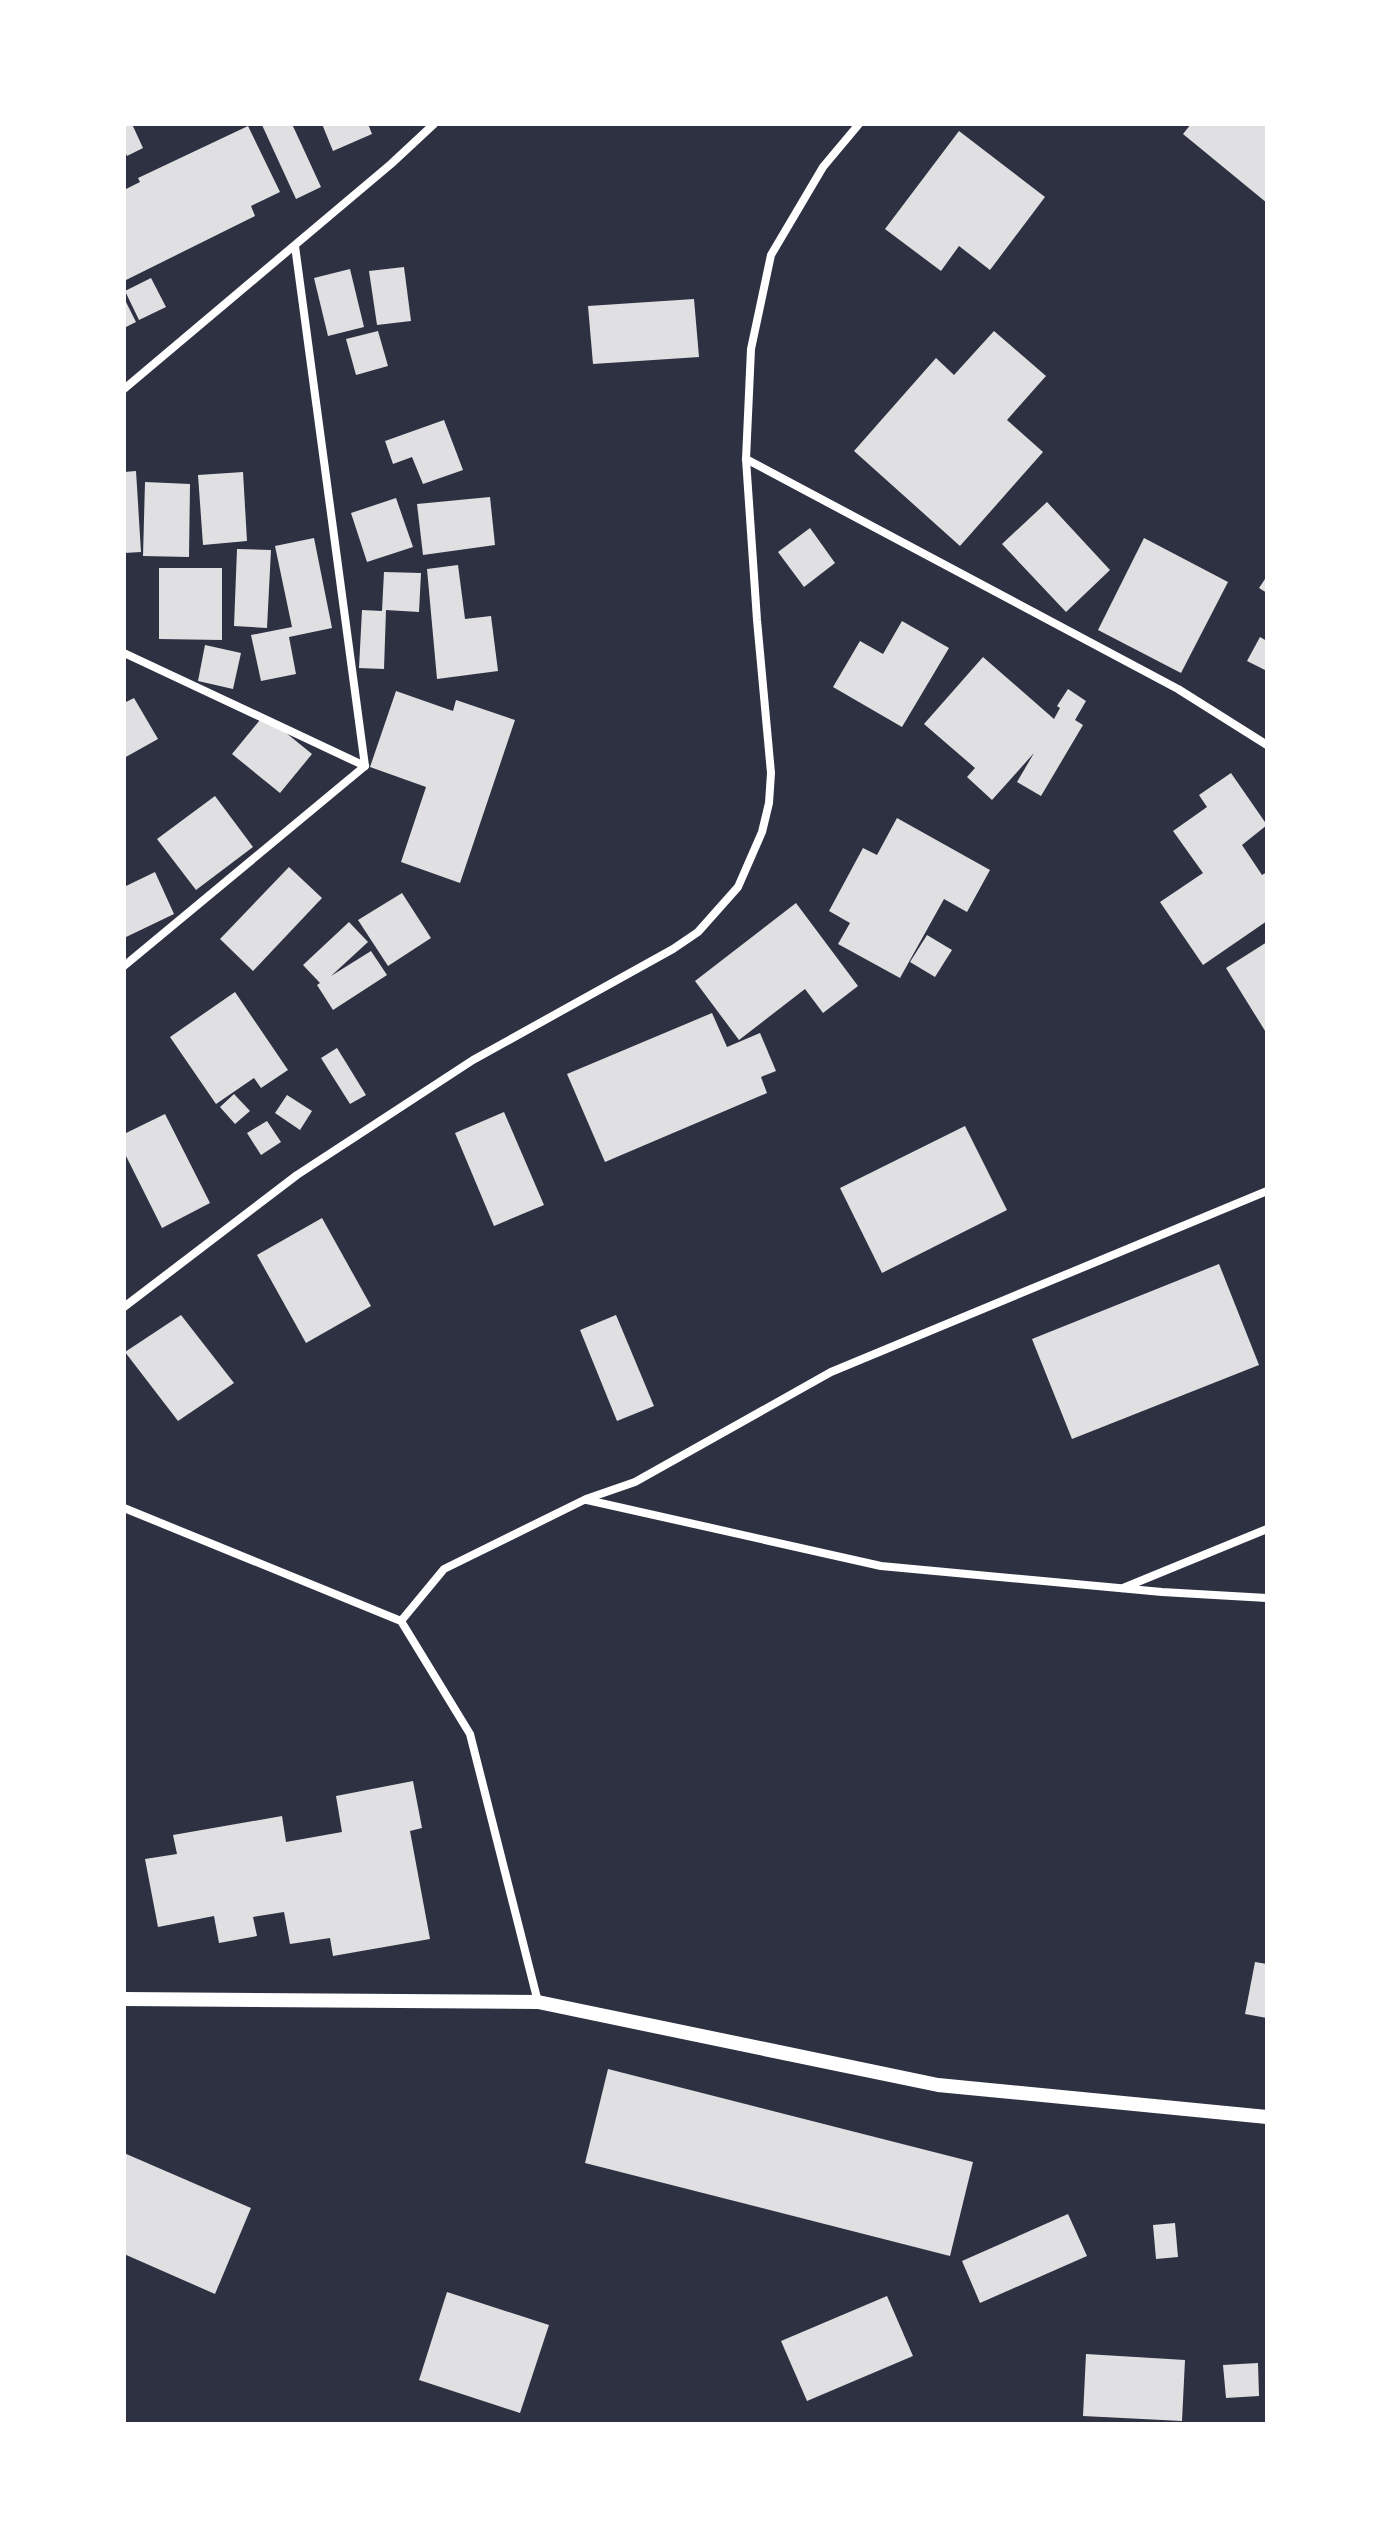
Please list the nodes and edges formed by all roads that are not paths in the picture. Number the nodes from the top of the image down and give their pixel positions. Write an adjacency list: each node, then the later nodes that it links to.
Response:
1 (434, 124): 3 (street)
2 (859, 124): 5 (street)
3 (295, 246): 4 (street); 8 (street)
4 (124, 389)
5 (746, 459): 7 (street); 11 (street)
6 (124, 653): 8 (street)
7 (1267, 745)
8 (365, 766): 9 (street)
9 (124, 966)
10 (1267, 1191): 12 (street)
11 (124, 1307)
12 (586, 1499): 15 (street); 17 (street)
13 (124, 1508): 17 (street)
14 (1267, 1529): 15 (street)
15 (1122, 1588): 16 (street)
16 (1267, 1598)
17 (401, 1621): 19 (street)
18 (124, 1999): 19 (street)
19 (538, 2002): 20 (street)
20 (1267, 2117)

